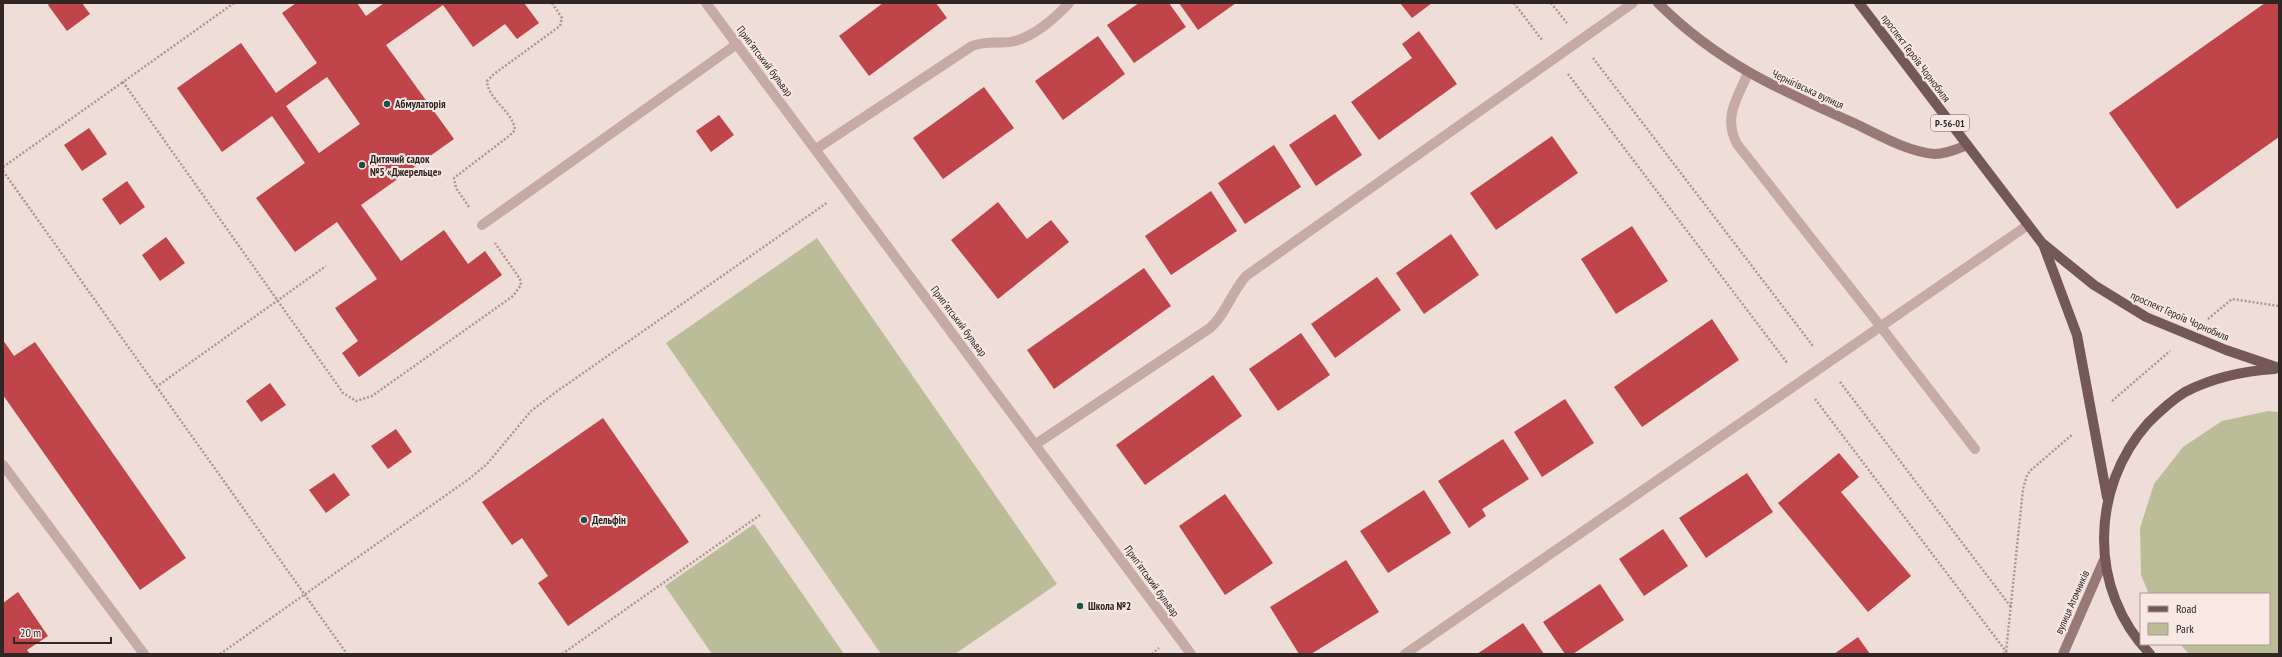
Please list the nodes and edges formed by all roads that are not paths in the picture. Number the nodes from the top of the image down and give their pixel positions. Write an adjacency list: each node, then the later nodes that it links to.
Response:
1 (706, 3): 6 (street, Припʼятський бульвар)
2 (1069, 3): 9 (street)
3 (1633, 3): 15 (street)
4 (1658, 3): 7 (street, Чернігівська вулиця)
5 (1859, 3): 8 (main road, проспект Героїв Чорнобиля / Р-56-01)
6 (737, 44): 9 (street, Припʼятський бульвар); 10 (street)
7 (1748, 73): 8 (street, Чернігівська вулиця); 13 (street)
8 (1967, 145): 11 (main road, проспект Героїв Чорнобиля / Р-56-01)
9 (816, 149): 15 (street, Припʼятський бульвар)
10 (482, 225)
11 (2028, 225): 12 (main road, проспект Героїв Чорнобиля / Р-56-01); 13 (street)
12 (2042, 243): 14 (main road, проспект Героїв Чорнобиля / Р-56-01); 18 (main road, проспект Героїв Чорнобиля / Р-56-01)
13 (1881, 327): 16 (street); 24 (street)
14 (2279, 368): 18 (main road)
15 (1036, 444): 23 (street, Припʼятський бульвар)
16 (1975, 449)
17 (3, 465): 22 (street)
18 (2108, 498): 19 (main road)
19 (2104, 560): 20 (main road); 25 (street, вулиця Атомників)
20 (2140, 644)
21 (2141, 645): 26 (main road)
22 (144, 654)
23 (1191, 654)
24 (1405, 654)
25 (2063, 654)
26 (2150, 654)

